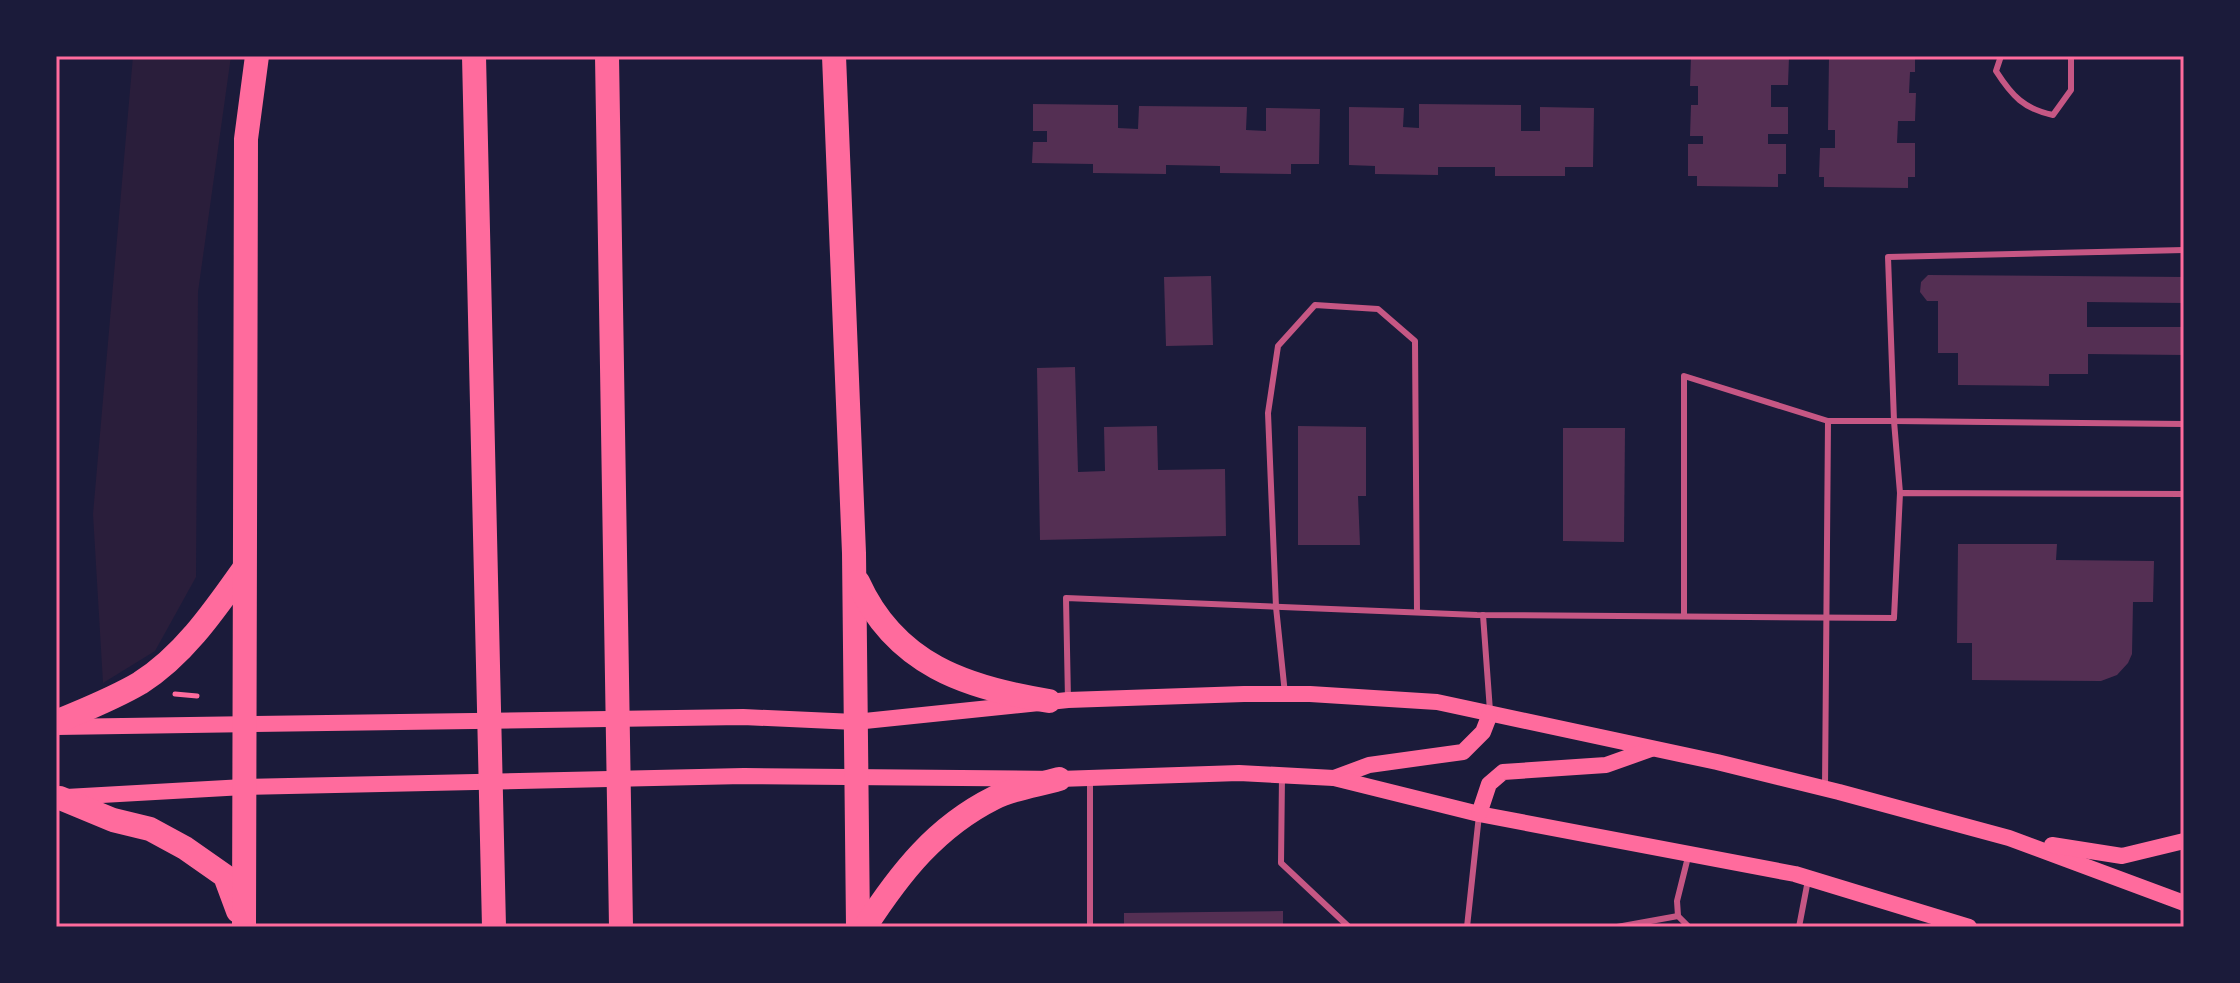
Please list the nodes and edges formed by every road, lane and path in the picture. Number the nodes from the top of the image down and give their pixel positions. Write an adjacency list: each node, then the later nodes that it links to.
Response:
1 (257, 56): 13 (highway)
2 (474, 56): 45 (highway)
3 (607, 56): 46 (highway)
4 (834, 56): 14 (highway)
5 (2001, 56): 6 (lane)
6 (2071, 56)
7 (2184, 250): 9 (lane)
8 (1828, 421): 9 (lane); 18 (lane); 19 (lane)
9 (1894, 421): 10 (lane); 11 (lane)
10 (2184, 424)
11 (1900, 493): 12 (lane); 19 (lane)
12 (2184, 494)
13 (243, 570): 26 (highway); 27 (highway)
14 (853, 570): 23 (highway); 25 (highway)
15 (1276, 607): 16 (lane); 16 (lane); 21 (lane); 23 (lane)
16 (1417, 612): 17 (lane)
17 (1483, 615): 18 (lane); 24 (lane)
18 (1684, 615): 19 (lane)
19 (1826, 615): 35 (lane)
20 (162, 693): 22 (path)
21 (1285, 694): 23 (main road); 24 (main road)
22 (211, 698)
23 (1059, 700): 25 (main road)
24 (1490, 714): 28 (main road); 32 (main road)
25 (855, 722): 26 (main road); 30 (highway)
26 (243, 723): 27 (main road); 34 (highway)
27 (56, 724)
28 (1653, 748): 35 (main road); 37 (main road)
29 (1282, 775): 31 (main road); 32 (main road); 50 (lane)
30 (856, 776): 33 (main road); 34 (main road); 47 (highway)
31 (1090, 778): 33 (main road); 49 (lane)
32 (1334, 778): 37 (main road)
33 (1059, 779): 48 (highway)
34 (244, 787): 36 (main road); 44 (highway)
35 (1825, 788): 38 (main road)
36 (58, 798): 44 (highway)
37 (1479, 814): 40 (main road); 51 (lane)
38 (2009, 838): 39 (main road); 42 (main road)
39 (2184, 841)
40 (1689, 854): 41 (main road); 43 (lane)
41 (1809, 878): 54 (lane); 55 (main road)
42 (2184, 903)
43 (1678, 916): 52 (lane); 53 (lane)
44 (244, 926)
45 (494, 927)
46 (621, 927)
47 (858, 927)
48 (865, 927)
49 (1090, 927)
50 (1349, 927)
51 (1467, 927)
52 (1617, 927)
53 (1689, 927)
54 (1799, 927)
55 (1969, 927)

